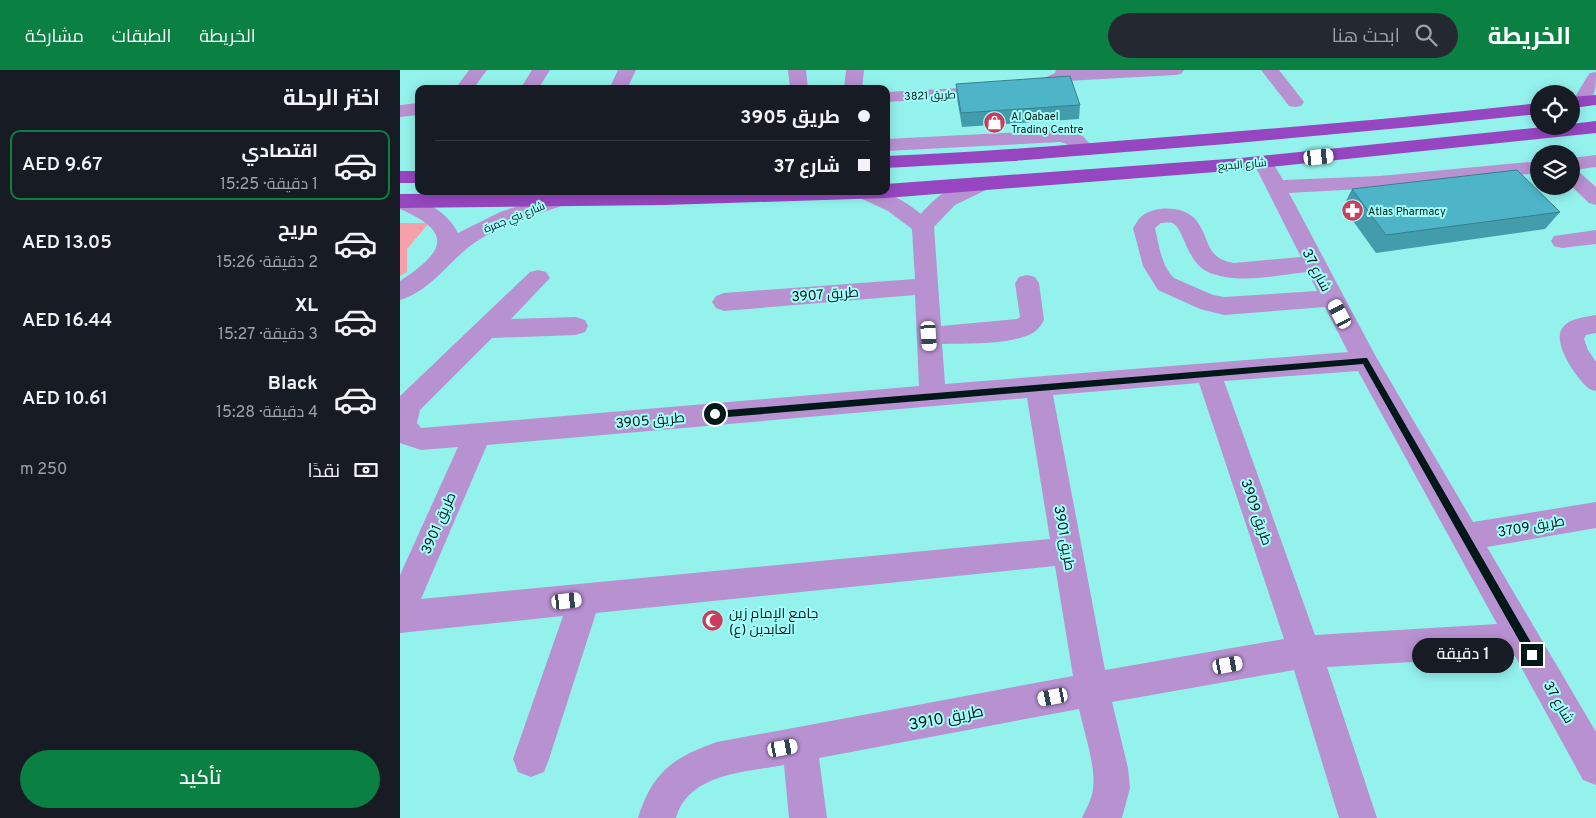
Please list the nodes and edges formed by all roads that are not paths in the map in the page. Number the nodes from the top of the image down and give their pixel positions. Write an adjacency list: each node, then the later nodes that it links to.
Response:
1 (478, 70): 11 (street)
2 (542, 70): 12 (street)
3 (628, 70): 13 (street)
4 (797, 70): 14 (street)
5 (855, 70): 15 (street)
6 (1175, 70): 9 (street)
7 (1270, 70): 17 (street)
8 (1594, 70): 10 (street)
9 (1063, 73): 16 (street, طريق 3821)
10 (1596, 76): 18 (street)
11 (467, 85)
12 (532, 85)
13 (620, 85)
14 (799, 85)
15 (853, 85)
16 (890, 97)
17 (1295, 102)
18 (1583, 102)
19 (415, 109): 21 (street)
20 (1530, 109): 24 (main road)
21 (400, 111)
22 (1596, 127): 27 (main road, شارع البديع)
23 (890, 146): 24 (street)
24 (1085, 150): 26 (main road)
25 (1596, 161): 28 (street)
26 (890, 162)
27 (1263, 162): 33 (main road, شارع البديع); 34 (street, شارع 37)
28 (1580, 163)
29 (1530, 168): 34 (street)
30 (400, 177): 31 (main road)
31 (415, 177)
32 (1580, 183): 38 (street)
33 (979, 185): 35 (main road, شارع البديع); 41 (street)
34 (1275, 188): 45 (street, شارع 37)
35 (890, 191)
36 (768, 195): 39 (main road)
37 (877, 195): 41 (street)
38 (1596, 198)
39 (560, 199): 40 (main road); 44 (street, شارع بني جمرة)
40 (401, 201): 44 (street)
41 (923, 226): 48 (street)
42 (1596, 237): 43 (street)
43 (1562, 241)
44 (446, 256): 49 (street, شارع بني جمرة)
45 (1314, 264): 50 (street, شارع 37); 50 (street)
46 (538, 278): 54 (street, طريق 3905)
47 (1027, 283): 55 (street)
48 (926, 286): 51 (street, طريق 3907); 55 (street)
49 (400, 292)
50 (1332, 298): 56 (street, شارع 37)
51 (724, 302)
52 (1596, 324): 58 (street)
53 (576, 326): 54 (street)
54 (486, 329): 61 (street, طريق 3905)
55 (929, 336): 60 (street)
56 (1365, 360): 57 (street, طريق 3905); 63 (street, شارع 37)
57 (1208, 372): 59 (street, طريق 3905); 69 (street, طريق 3909)
58 (1596, 381)
59 (1038, 387): 60 (street, طريق 3905); 64 (street, طريق 3901)
60 (933, 396): 61 (street, طريق 3905)
61 (477, 435): 66 (street, طريق 3901)
62 (1596, 515): 63 (street, طريق 3709)
63 (1465, 537): 68 (street, شارع 37)
64 (1067, 551): 65 (street); 70 (street, طريق 3901)
65 (585, 599): 67 (street); 72 (street)
66 (400, 611)
67 (400, 617)
68 (1523, 638): 69 (street); 73 (street, شارع 37)
69 (1306, 652): 70 (street, طريق 3910); 77 (street, طريق 3909)
70 (1092, 689): 71 (street, طريق 3910); 76 (street)
71 (800, 745): 74 (street, طريق 3910); 75 (street)
72 (531, 759)
73 (1596, 767)
74 (657, 818)
75 (808, 818)
76 (1101, 818)
77 (1358, 818)

